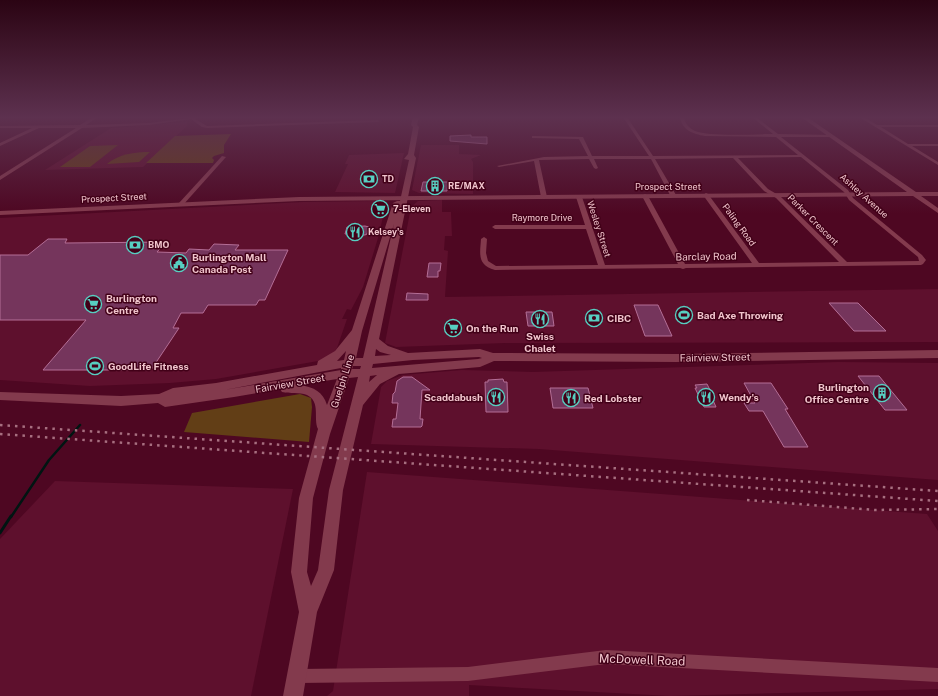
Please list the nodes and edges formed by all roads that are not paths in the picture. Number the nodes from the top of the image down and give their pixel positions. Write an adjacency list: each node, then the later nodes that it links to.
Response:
1 (46, 149): 17 (street)
2 (412, 149): 25 (main road, Guelph Line)
3 (586, 149): 12 (street)
4 (647, 149): 11 (street)
5 (796, 149): 9 (street, Ashley Avenue)
6 (850, 149): 19 (street)
7 (914, 149): 14 (street)
8 (734, 156): 9 (street); 11 (street); 23 (street, Parker Crescent)
9 (804, 156): 18 (street, Ashley Avenue)
10 (224, 157): 28 (street)
11 (652, 157): 12 (street); 21 (street)
12 (590, 158): 13 (street); 16 (street)
13 (536, 159): 15 (street); 26 (street)
14 (938, 164)
15 (500, 166)
16 (596, 168)
17 (0, 178)
18 (847, 194): 19 (street, Prospect Street); 23 (street, Prospect Street); 34 (street, Ashley Avenue)
19 (914, 194): 20 (street, Prospect Street); 29 (street)
20 (938, 194)
21 (673, 195): 22 (street, Prospect Street); 24 (street, Prospect Street)
22 (706, 195): 23 (street, Prospect Street); 36 (street, Paling Road)
23 (773, 195): 35 (street, Parker Crescent)
24 (645, 196): 27 (street, Prospect Street); 37 (street)
25 (402, 197): 26 (street, Prospect Street); 28 (street, Prospect Street); 39 (main road, Guelph Line); 40 (main road, Guelph Line)
26 (544, 197): 27 (street, Prospect Street)
27 (579, 197): 31 (street, Wesley Street)
28 (181, 204): 30 (street, Prospect Street)
29 (938, 211)
30 (0, 214)
31 (589, 226): 32 (street, Raymore Drive); 38 (street, Wesley Street)
32 (495, 227)
33 (484, 239): 38 (street, Barclay Road)
34 (923, 260): 35 (street, Barclay Road)
35 (844, 264): 36 (street, Barclay Road)
36 (757, 265): 37 (street, Barclay Road)
37 (683, 266): 38 (street, Barclay Road)
38 (602, 267)
39 (357, 331): 46 (main road, Guelph Line); 47 (main road)
40 (373, 340): 42 (main road); 44 (main road, Guelph Line)
41 (938, 354): 43 (main road, Fairview Street)
42 (413, 356): 43 (main road, Fairview Street); 44 (main road, Fairview Street)
43 (492, 356): 45 (main road, Fairview Street)
44 (367, 367): 45 (main road, Fairview Street); 46 (main road, Fairview Street); 51 (main road, Guelph Line)
45 (409, 368): 51 (main road)
46 (347, 369): 47 (main road, Fairview Street); 48 (main road, Fairview Street); 52 (main road, Guelph Line)
47 (306, 370): 50 (main road, Fairview Street)
48 (264, 387): 50 (main road, Fairview Street); 52 (main road)
49 (0, 396): 50 (main road, Fairview Street)
50 (161, 398)
51 (358, 404): 53 (main road, Guelph Line)
52 (323, 434): 53 (main road, Guelph Line)
53 (308, 612): 55 (main road, Guelph Line)
54 (938, 675): 55 (street, McDowell Road)
55 (298, 676): 56 (main road, Guelph Line)
56 (293, 696)

